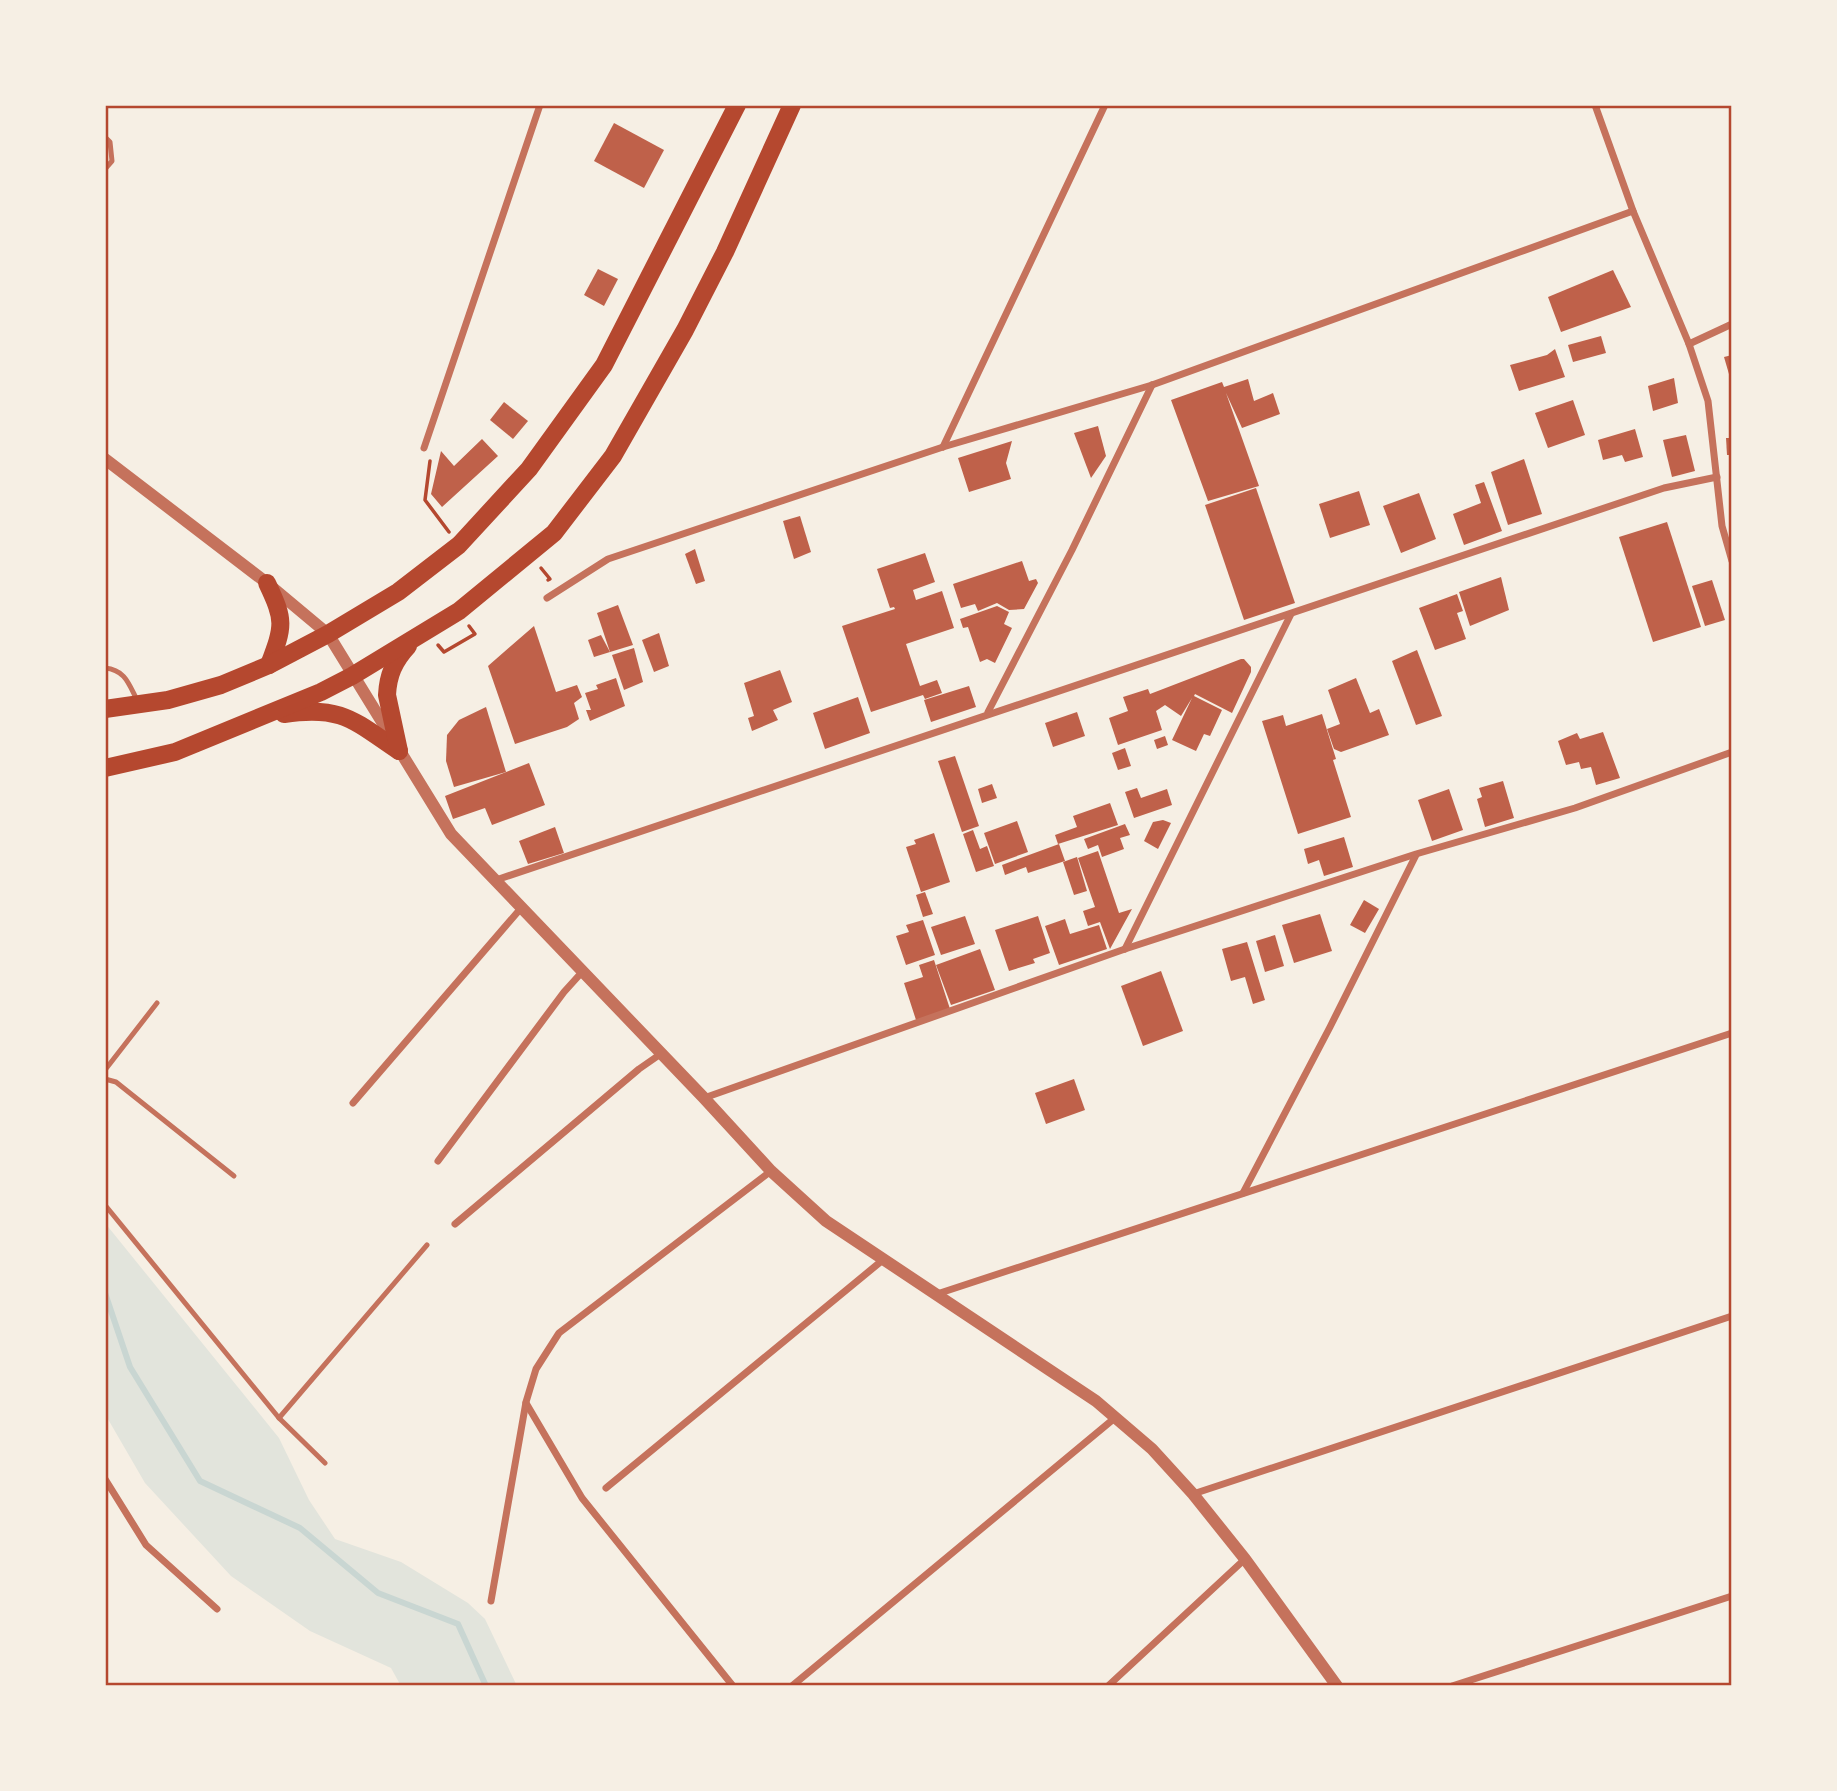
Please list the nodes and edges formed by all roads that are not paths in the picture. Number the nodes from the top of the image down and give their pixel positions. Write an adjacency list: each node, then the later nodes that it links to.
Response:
1 (540, 105): 13 (street)
2 (737, 105): 20 (main road)
3 (792, 105): 21 (main road)
4 (1105, 105): 12 (street)
5 (1595, 105): 8 (street)
6 (105, 137): 7 (lane)
7 (105, 169)
8 (1633, 211): 10 (street); 11 (street)
9 (1732, 324): 10 (street)
10 (1689, 344): 15 (street)
11 (1152, 385): 12 (street); 27 (street)
12 (943, 447): 18 (street)
13 (424, 448)
14 (105, 459): 17 (street)
15 (1717, 477): 16 (street); 19 (street)
16 (1732, 561)
17 (267, 583): 20 (street); 22 (main road)
18 (547, 598)
19 (1291, 614): 27 (street); 35 (street)
20 (328, 634): 22 (main road); 24 (street)
21 (414, 639): 24 (main road); 29 (main road)
22 (269, 665): 25 (main road)
23 (105, 668): 25 (lane)
24 (352, 676): 28 (main road); 29 (street)
25 (139, 705): 26 (main road)
26 (105, 709)
27 (988, 713): 33 (street)
28 (257, 719): 29 (main road); 31 (main road)
29 (398, 751): 33 (street)
30 (1732, 752): 32 (street)
31 (105, 768)
32 (1416, 855): 35 (street); 47 (street)
33 (496, 880): 34 (street)
34 (522, 907): 36 (street); 43 (street)
35 (1125, 949): 42 (street)
36 (583, 971): 39 (street); 44 (street)
37 (157, 1003): 40 (lane)
38 (1732, 1033): 47 (street)
39 (662, 1053): 42 (street); 49 (street)
40 (105, 1070)
41 (105, 1079): 46 (lane)
42 (704, 1098): 45 (street)
43 (353, 1102)
44 (438, 1161)
45 (771, 1171): 51 (street); 54 (street)
46 (234, 1177)
47 (1242, 1194): 52 (street)
48 (105, 1205): 56 (lane)
49 (455, 1224)
50 (427, 1245): 56 (lane)
51 (885, 1258): 52 (street); 59 (street)
52 (937, 1294): 55 (street)
53 (1732, 1316): 60 (street)
54 (526, 1402): 63 (street); 65 (street)
55 (1116, 1417): 60 (street); 66 (street)
56 (279, 1418): 57 (lane)
57 (326, 1462)
58 (105, 1479): 64 (street)
59 (606, 1488)
60 (1193, 1493): 61 (street)
61 (1245, 1559): 67 (street); 68 (street)
62 (1732, 1596): 69 (street)
63 (491, 1601)
64 (217, 1609)
65 (733, 1686)
66 (792, 1686)
67 (1108, 1686)
68 (1336, 1686)
69 (1452, 1686)

